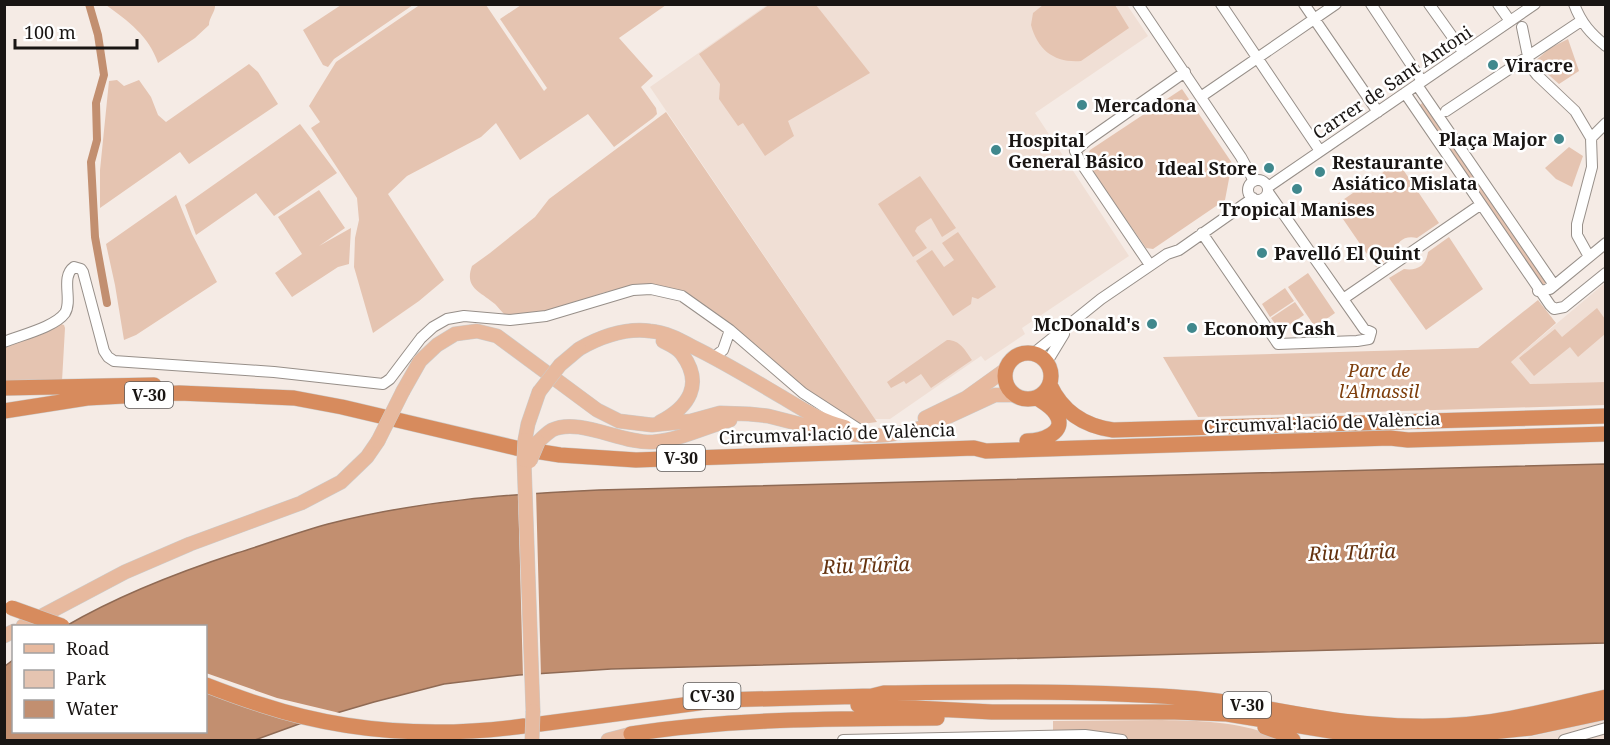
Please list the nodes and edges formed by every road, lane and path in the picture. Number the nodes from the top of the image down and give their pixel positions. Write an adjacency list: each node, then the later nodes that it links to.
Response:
1 (1138, 4): 18 (street)
2 (1221, 4): 17 (street)
3 (1304, 4): 10 (street)
4 (1336, 4): 10 (street)
5 (1371, 4): 19 (street)
6 (1429, 4): 15 (street)
7 (1498, 4): 11 (street)
8 (1535, 4): 11 (street, Carrer de Sant Antoni)
9 (1574, 4): 12 (street)
10 (1314, 19): 17 (street); 23 (street)
11 (1510, 21): 15 (street, Carrer de Sant Antoni)
12 (1581, 21): 14 (street); 16 (street)
13 (1522, 27): 16 (street)
14 (1605, 46)
15 (1464, 53): 19 (street, Carrer de Sant Antoni)
16 (1527, 56): 22 (street); 25 (street)
17 (1257, 58): 21 (street); 26 (street)
18 (1185, 72): 21 (street); 34 (street)
19 (1420, 83): 20 (street, Carrer de Sant Antoni); 36 (street)
20 (1405, 93): 23 (street, Carrer de Sant Antoni); 30 (street)
21 (1202, 96): 27 (street)
22 (1446, 111)
23 (1378, 112): 26 (street, Carrer de Sant Antoni)
24 (1605, 123): 25 (street)
25 (1591, 138): 33 (street)
26 (1320, 151): 28 (street, Carrer de Sant Antoni)
27 (1254, 181): 28 (street); 29 (street)
28 (1268, 189): 29 (street); 38 (street)
29 (1253, 198): 31 (street)
30 (1480, 205): 37 (street); 38 (street)
31 (1202, 233): 34 (street); 38 (street)
32 (1605, 243): 36 (street)
33 (1587, 253)
34 (1150, 265): 44 (street)
35 (1605, 273): 39 (street)
36 (1554, 285): 37 (street); 39 (street)
37 (1538, 291): 39 (street)
38 (1343, 299)
39 (1546, 302)
40 (730, 330): 42 (street); 43 (street); 55 (street)
41 (623, 332): 43 (main road); 54 (main road); 58 (main road, bridge)
42 (4, 342)
43 (714, 357): 55 (main road)
44 (1040, 358): 45 (highway); 46 (highway)
45 (1005, 370): 48 (highway); 55 (main road)
46 (1050, 385): 50 (highway); 53 (highway, Circumval·lació de València)
47 (4, 388): 49 (highway)
48 (1014, 395): 50 (highway); 52 (main road)
49 (294, 398): 51 (highway, Circumval·lació de València / V-30); 59 (highway, Circumval·lació de València / V-30)
50 (1037, 398): 59 (highway)
51 (4, 411)
52 (749, 414): 54 (main road); 58 (main road)
53 (1605, 418): 57 (highway)
54 (652, 426): 61 (main road, bridge)
55 (860, 430)
56 (1605, 434): 57 (highway, Circumval·lació de València / V-30)
57 (1390, 438): 59 (highway, Circumval·lació de València / V-30)
58 (531, 441): 72 (main road, bridge)
59 (974, 448)
60 (7, 609): 62 (highway); 63 (highway, bridge)
61 (28, 625)
62 (39, 625)
63 (56, 625)
64 (207, 678): 73 (highway, CV-30)
65 (207, 685): 73 (highway)
66 (884, 693): 67 (highway, V-30); 68 (highway, V-30); 72 (highway, CV-30)
67 (1605, 697)
68 (705, 703): 70 (highway); 72 (highway, V-30)
69 (1605, 712): 75 (highway, V-30)
70 (1078, 713): 71 (highway, V-30); 74 (highway)
71 (1210, 714): 75 (highway, V-30); 84 (highway)
72 (532, 720): 73 (highway, CV-30); 79 (main road, bridge)
73 (376, 726)
74 (677, 727): 77 (highway); 81 (street)
75 (1531, 728): 85 (highway)
76 (1605, 728): 86 (street)
77 (638, 738): 78 (main road)
78 (610, 740): 80 (main road)
79 (532, 741)
80 (597, 741)
81 (664, 741)
82 (843, 741): 83 (street)
83 (1122, 741)
84 (1293, 741)
85 (1477, 741)
86 (1564, 741)

